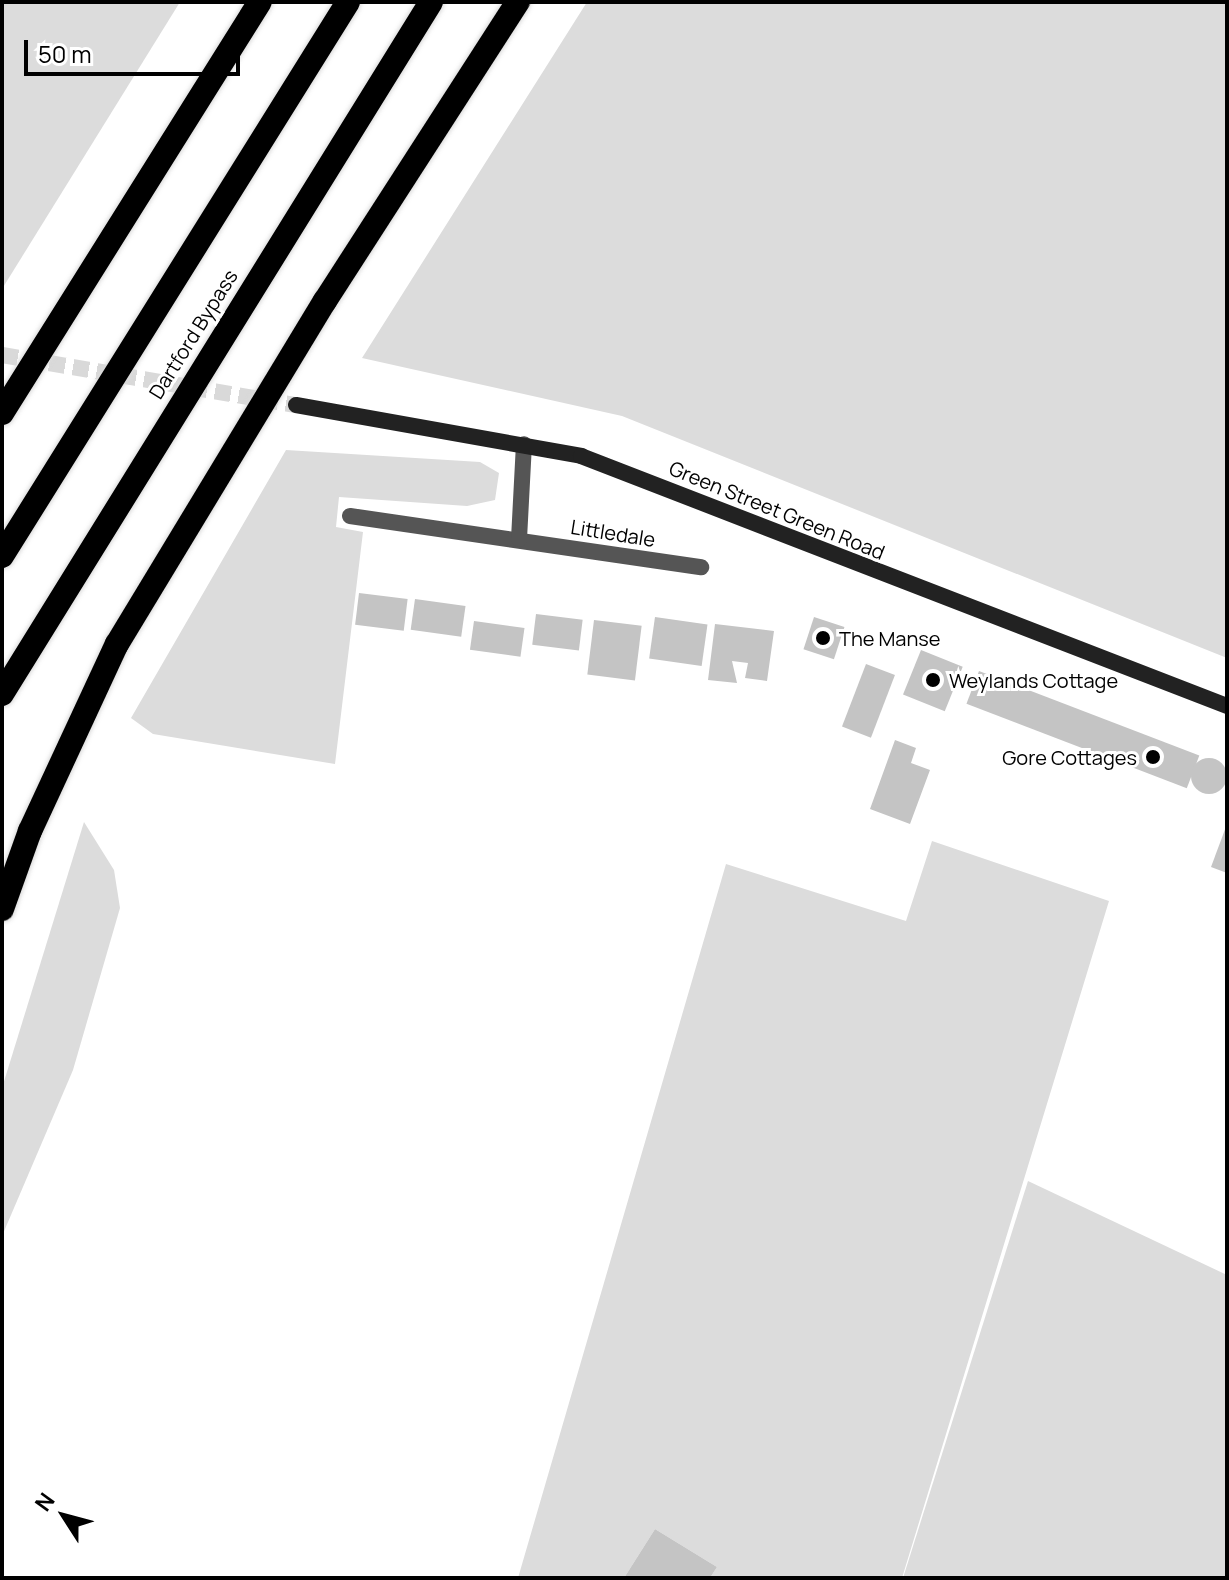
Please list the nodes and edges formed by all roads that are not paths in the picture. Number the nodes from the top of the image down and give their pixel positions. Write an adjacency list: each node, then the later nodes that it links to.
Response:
1 (260, 2): 6 (highway, bridge)
2 (348, 2): 10 (highway, bridge)
3 (431, 2): 12 (highway, Dartford Bypass, bridge)
4 (518, 2): 14 (highway, bridge)
5 (296, 405): 7 (main road, Green Street Green Road)
6 (2, 413)
7 (524, 444): 9 (street); 13 (main road, Green Street Green Road)
8 (350, 516): 9 (street, Littledale)
9 (519, 539): 11 (street, Littledale)
10 (2, 556)
11 (701, 567)
12 (2, 694)
13 (1227, 706)
14 (2, 909)

